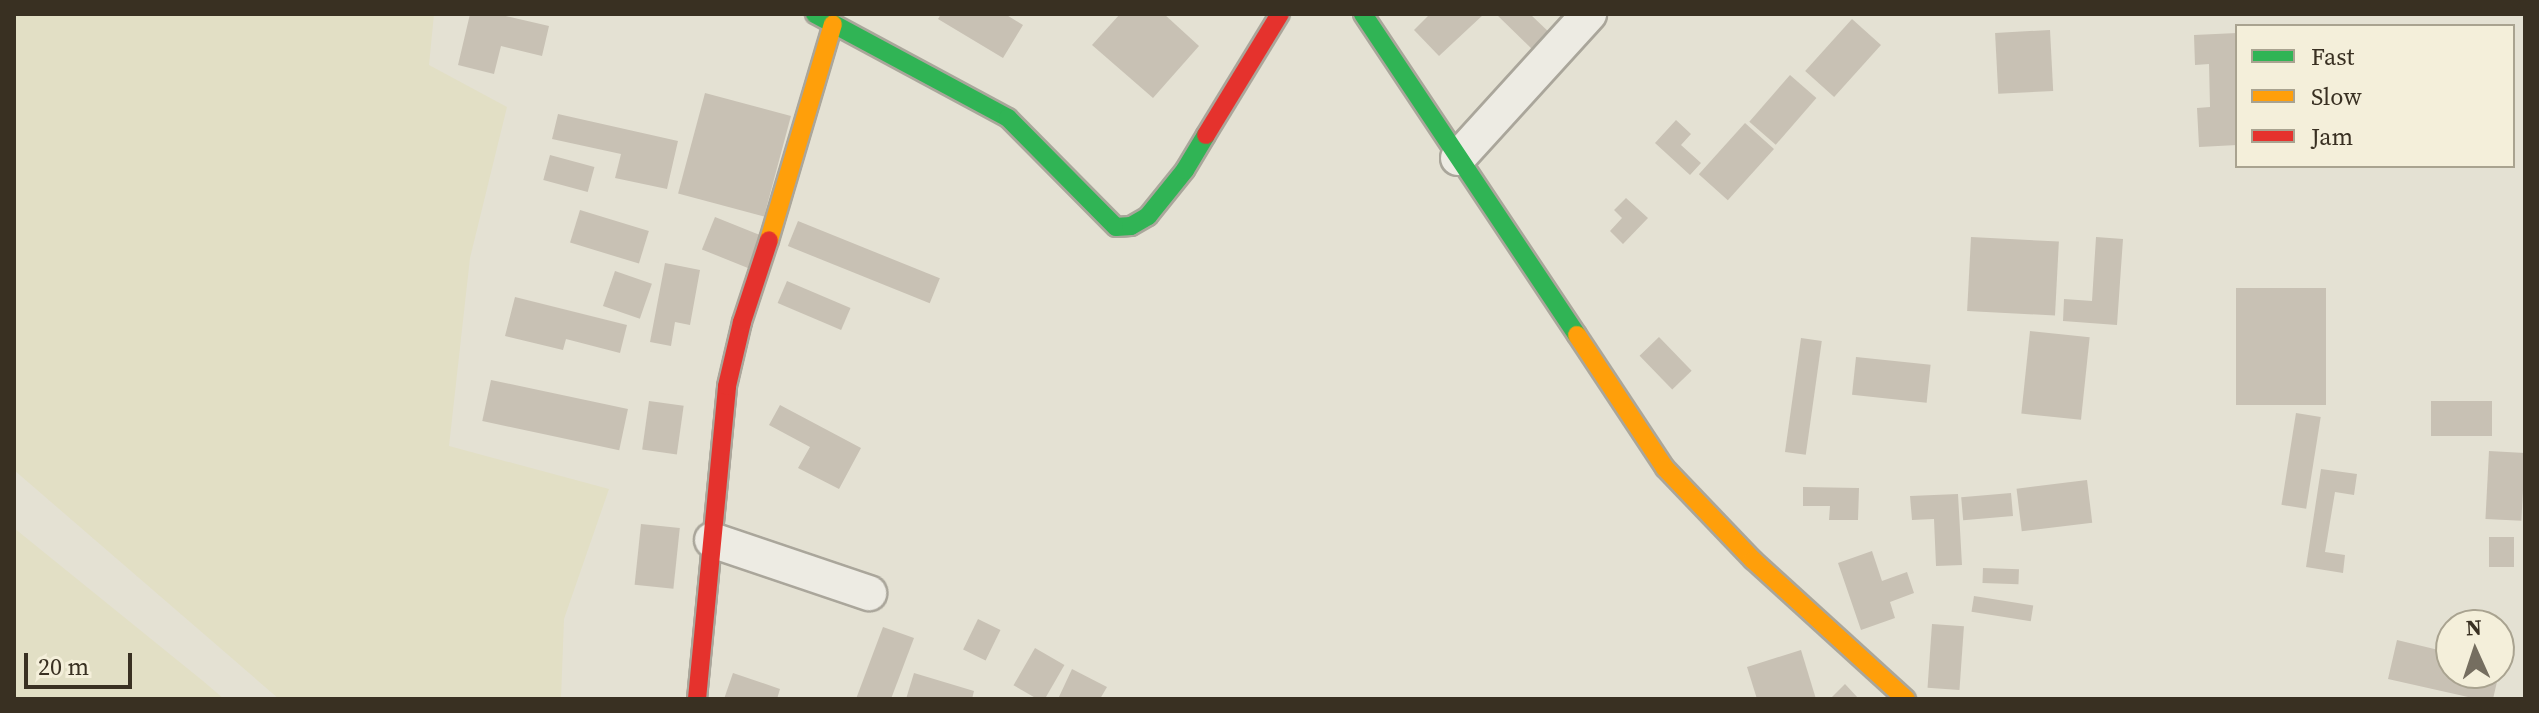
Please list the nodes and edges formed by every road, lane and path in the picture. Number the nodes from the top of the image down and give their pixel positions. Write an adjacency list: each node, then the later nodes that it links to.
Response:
1 (815, 14): 5 (street)
2 (1280, 14): 5 (street)
3 (1363, 14): 6 (street)
4 (1589, 14): 6 (street)
5 (833, 24): 7 (street)
6 (1458, 158): 10 (street)
7 (712, 540): 8 (street); 9 (street)
8 (869, 593)
9 (697, 699)
10 (1906, 699)

